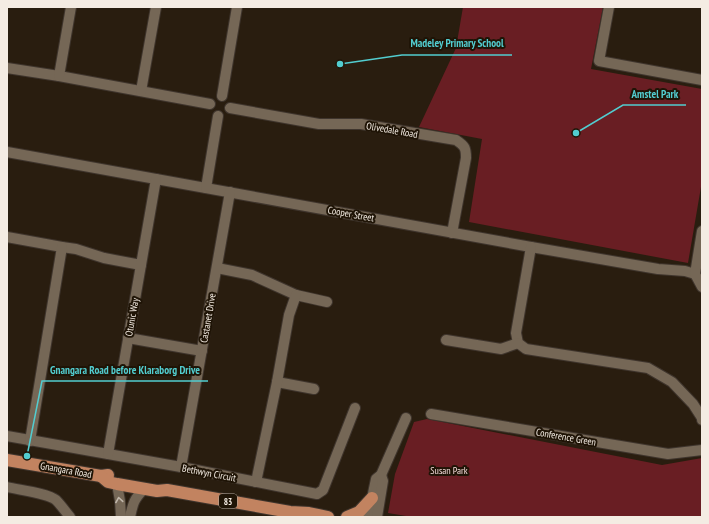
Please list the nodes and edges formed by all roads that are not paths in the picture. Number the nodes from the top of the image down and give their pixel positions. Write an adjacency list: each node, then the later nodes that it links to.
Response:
1 (71, 7): 6 (street)
2 (156, 7): 8 (street)
3 (237, 7): 9 (street)
4 (609, 7): 7 (street)
5 (7, 68): 6 (street)
6 (59, 76): 8 (street)
7 (702, 80)
8 (141, 91): 10 (street)
9 (222, 96): 10 (street); 11 (street)
10 (210, 104): 12 (street)
11 (230, 108): 12 (street); 18 (street, Olivedale Road)
12 (218, 116): 15 (street)
13 (7, 152): 14 (street, Cooper Street)
14 (156, 179): 15 (street, Cooper Street); 22 (street, Otunic Way)
15 (206, 188): 16 (street, Cooper Street)
16 (230, 192): 18 (street, Cooper Street); 23 (street, Castanet Drive)
17 (702, 232): 24 (street)
18 (452, 233): 21 (street, Cooper Street)
19 (7, 237): 20 (street)
20 (62, 247): 22 (street); 39 (street)
21 (531, 247): 24 (street, Cooper Street); 30 (street)
22 (141, 265): 28 (street, Otunic Way)
23 (217, 268): 26 (street); 31 (street, Castanet Drive)
24 (695, 274): 25 (street)
25 (702, 287)
26 (296, 295): 27 (street); 32 (street)
27 (327, 302)
28 (128, 338): 31 (street); 41 (street, Otunic Way)
29 (446, 340): 30 (street)
30 (518, 343): 37 (street)
31 (202, 351): 43 (street, Castanet Drive)
32 (277, 382): 33 (street); 46 (street)
33 (314, 389)
34 (355, 408): 46 (street, Bethwyn Circuit)
35 (431, 414): 40 (street, Conference Green)
36 (406, 418): 44 (street)
37 (702, 420)
38 (7, 436): 39 (street, Bethwyn Circuit)
39 (30, 440): 41 (street, Bethwyn Circuit)
40 (702, 450)
41 (108, 454): 43 (street, Bethwyn Circuit)
42 (7, 460): 45 (main road, Gnangara Road / 83)
43 (181, 467): 46 (street, Bethwyn Circuit)
44 (381, 475): 51 (street); 59 (street)
45 (101, 476): 47 (main road, Gnangara Road / 83); 50 (main road, Gnangara Road / 83)
46 (256, 482)
47 (117, 484): 49 (main road, Gnangara Road / 83); 54 (street, one-way to 47)
48 (7, 487): 53 (street)
49 (144, 488): 50 (main road, Gnangara Road / 83); 55 (street)
50 (167, 490): 52 (main road, Gnangara Road / 83)
51 (372, 498): 57 (main road); 58 (street)
52 (295, 515): 56 (main road, Gnangara Road / 83)
53 (70, 517)
54 (121, 517)
55 (130, 517)
56 (328, 517)
57 (348, 517)
58 (368, 517)
59 (377, 517)

